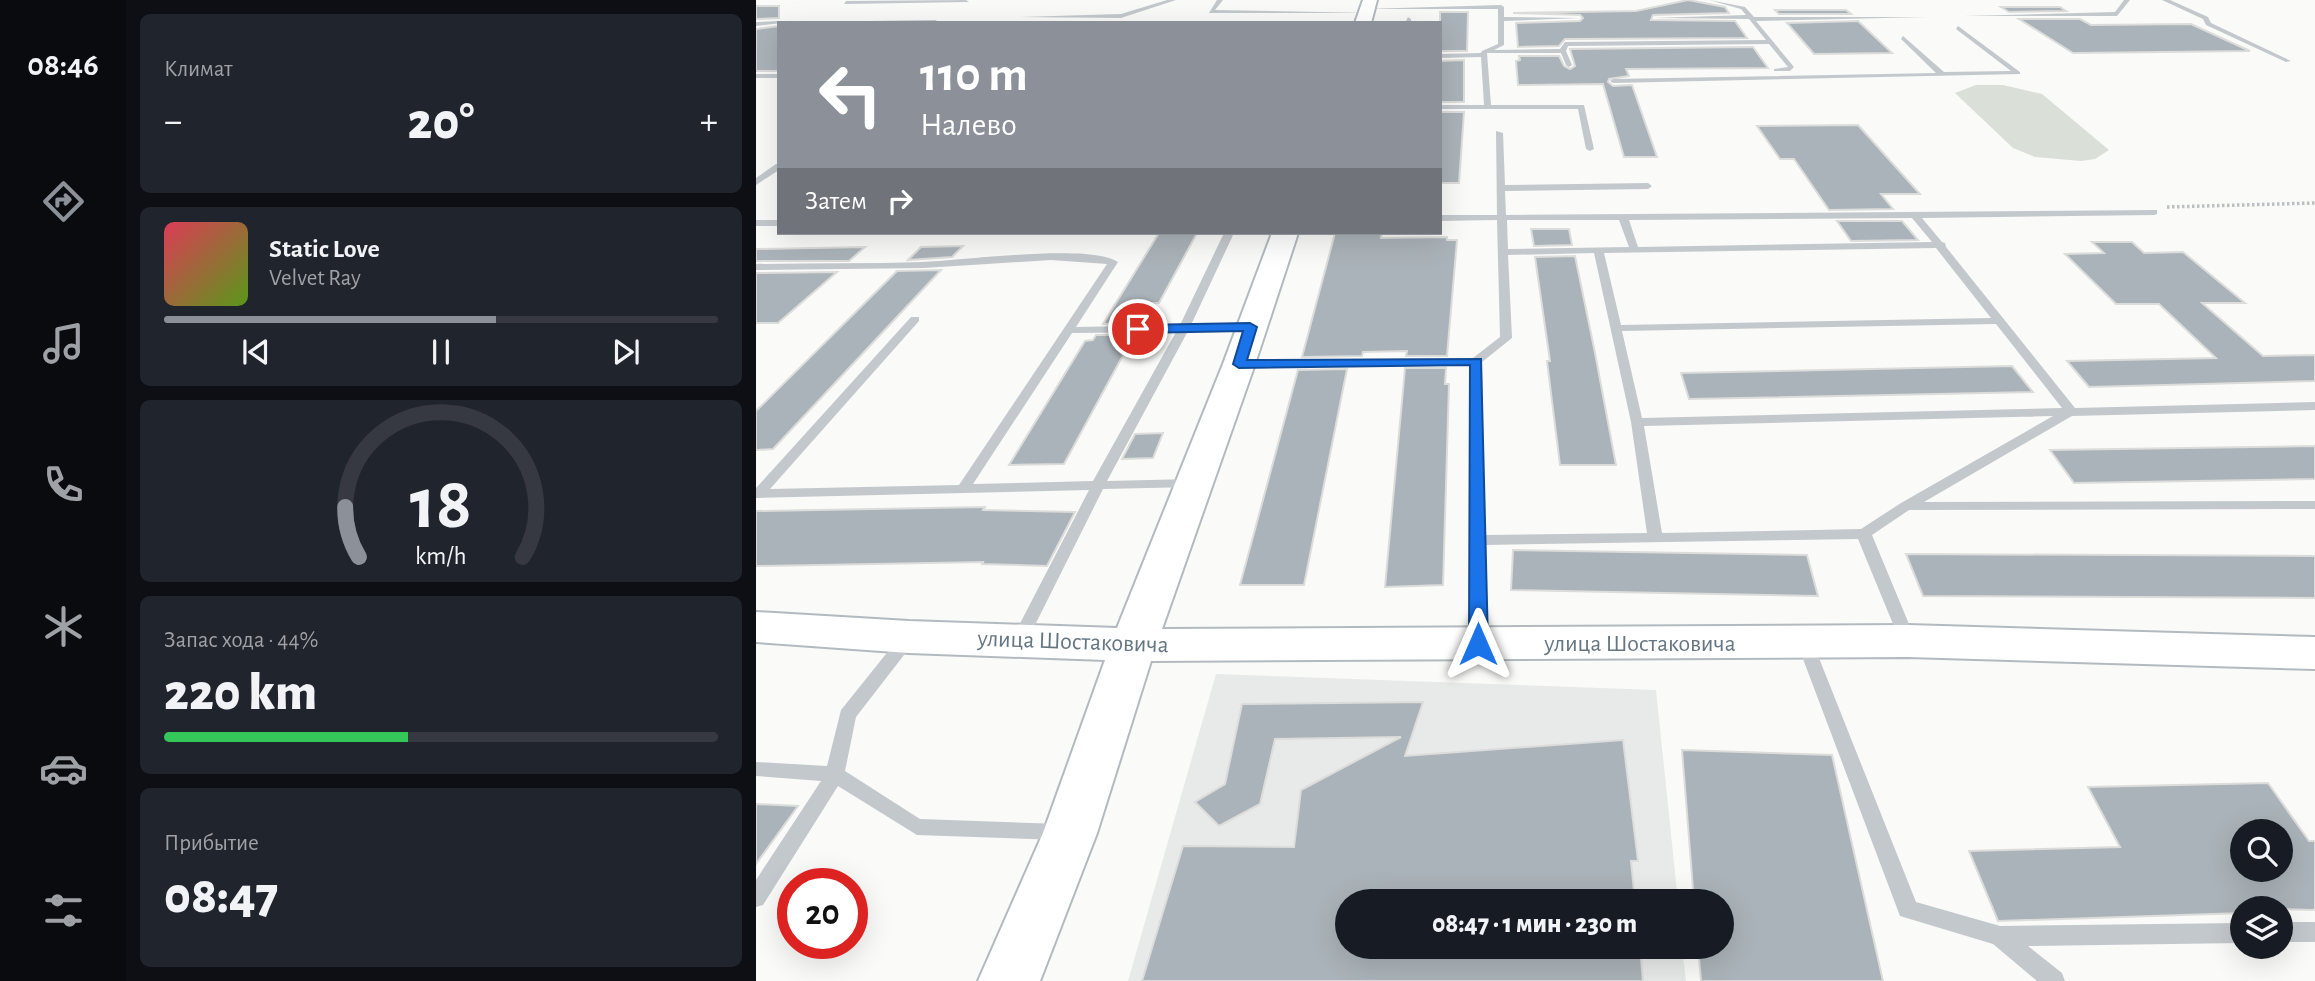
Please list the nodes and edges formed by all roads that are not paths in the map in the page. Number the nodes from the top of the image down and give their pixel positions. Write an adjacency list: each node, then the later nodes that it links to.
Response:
1 (1049, 0): 2 (lane)
2 (1060, 0)
3 (1174, 0): 14 (lane)
4 (1220, 0): 11 (lane)
5 (1712, 0): 18 (lane)
6 (2127, 0): 13 (lane)
7 (2165, 0): 32 (lane)
8 (967, 1): 9 (lane); 12 (lane)
9 (846, 3)
10 (1487, 4): 11 (lane); 19 (lane)
11 (1366, 11)
12 (947, 13)
13 (1967, 16)
14 (1023, 17)
15 (1924, 17): 18 (lane)
16 (1577, 18): 19 (lane)
17 (1656, 18): 18 (lane)
18 (1751, 18): 22 (lane)
19 (1502, 19): 28 (lane)
20 (777, 23): 21 (lane)
21 (756, 24)
22 (1757, 26): 23 (lane); 26 (lane)
23 (1844, 26)
24 (1958, 28): 37 (lane)
25 (1903, 38): 37 (lane)
26 (1769, 42): 29 (lane); 34 (lane)
27 (1560, 43): 28 (lane)
28 (1501, 45): 30 (lane)
29 (1563, 51): 30 (lane); 33 (lane)
30 (1484, 54): 31 (lane); 42 (lane)
31 (1442, 56)
32 (2288, 61)
33 (1569, 65)
34 (1790, 69): 35 (lane); 36 (lane)
35 (1680, 71)
36 (1797, 75): 37 (lane); 40 (lane)
37 (1943, 75)
38 (756, 76): 39 (lane)
39 (777, 76)
40 (1613, 80)
41 (1442, 107): 42 (lane)
42 (1488, 107): 44 (lane)
43 (1499, 133): 48 (lane)
44 (1590, 149)
45 (776, 169): 46 (lane)
46 (756, 182)
47 (1648, 186): 48 (lane)
48 (1501, 188): 53 (lane)
49 (2157, 210): 50 (lane)
50 (1915, 215): 51 (lane); 58 (lane)
51 (1623, 217): 53 (lane); 59 (lane)
52 (1442, 218): 53 (lane)
53 (1502, 219): 60 (lane)
54 (756, 223): 55 (lane)
55 (777, 223)
56 (1228, 235): 65 (lane)
57 (1285, 235): 68 (street)
58 (1942, 245): 59 (lane); 64 (lane)
59 (1635, 251): 61 (lane)
60 (1503, 252): 61 (lane); 69 (lane)
61 (1600, 252): 66 (lane)
62 (756, 267): 67 (lane)
63 (915, 319): 76 (lane)
64 (2001, 321): 66 (lane); 71 (lane)
65 (1184, 328): 67 (lane); 68 (lane); 74 (lane)
66 (1616, 328): 72 (lane)
67 (1068, 330): 75 (lane)
68 (1245, 345): 69 (lane); 73 (street)
69 (1476, 361): 81 (lane)
70 (2315, 406): 71 (lane)
71 (2071, 411): 72 (lane); 78 (lane)
72 (1637, 422): 80 (lane)
73 (1194, 483): 74 (lane); 88 (street)
74 (1098, 485): 75 (lane); 84 (lane)
75 (964, 488): 76 (lane)
76 (758, 494)
77 (2315, 505): 78 (lane)
78 (1906, 506): 79 (lane)
79 (1864, 534): 80 (lane); 85 (lane)
80 (1655, 537): 81 (lane)
81 (1478, 540): 87 (lane)
82 (758, 630): 83 (street, улица Шостаковича)
83 (909, 637): 84 (street, улица Шостаковича); 91 (lane)
84 (1019, 641): 88 (street, улица Шостаковича)
85 (1908, 641): 86 (street, улица Шостаковича); 89 (street, улица Шостаковича)
86 (1805, 643): 87 (street, улица Шостаковича); 97 (lane)
87 (1478, 644): 88 (street, улица Шостаковича)
88 (1133, 645): 92 (street)
89 (2315, 653)
90 (756, 769): 91 (lane)
91 (835, 774): 92 (lane); 93 (lane)
92 (1070, 833): 98 (street)
93 (756, 898)
94 (2293, 932): 95 (lane)
95 (2315, 932)
96 (2230, 933): 97 (lane)
97 (2000, 936): 99 (lane)
98 (1009, 981)
99 (2054, 981)

